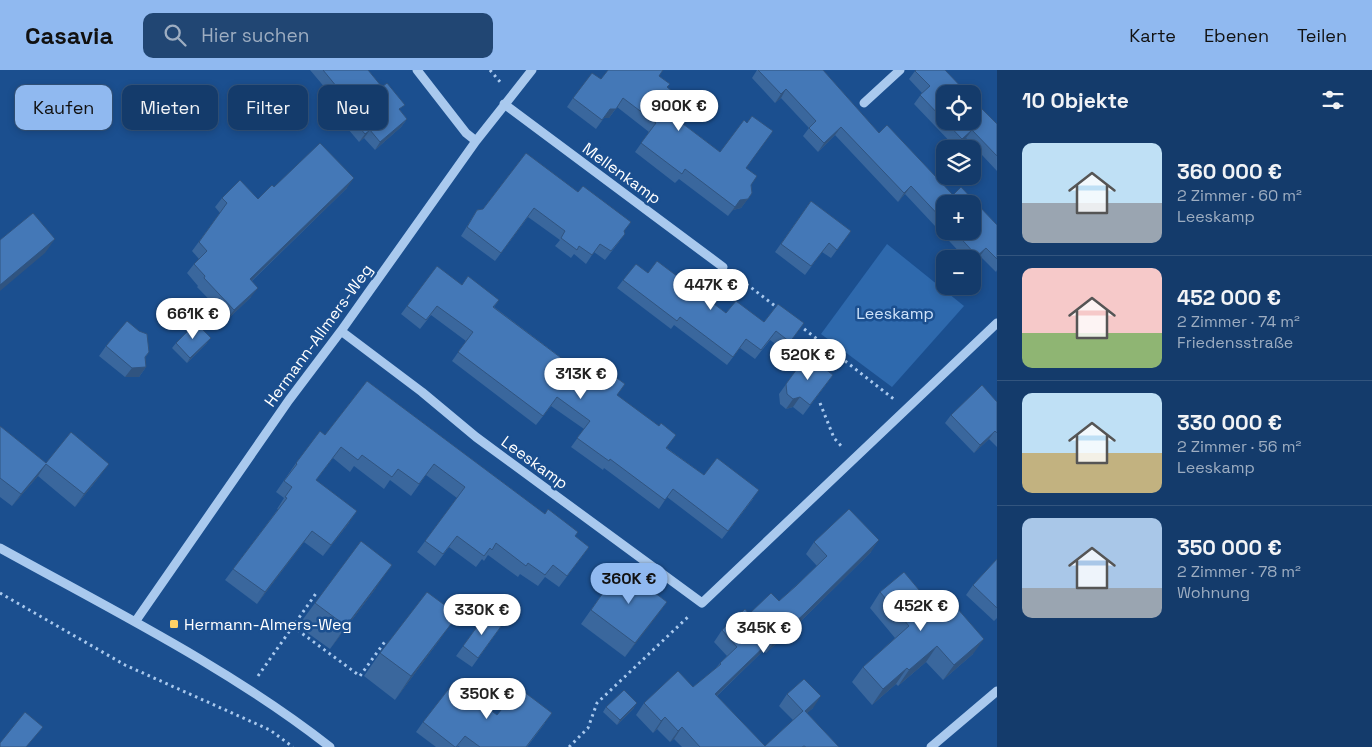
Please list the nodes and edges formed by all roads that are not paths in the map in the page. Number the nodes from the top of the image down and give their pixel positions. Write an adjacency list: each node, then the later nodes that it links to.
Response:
1 (417, 70): 6 (street)
2 (532, 70): 5 (street, Hermann-Allmers-Weg)
3 (900, 70): 4 (street)
4 (864, 103)
5 (504, 104): 6 (street, Hermann-Allmers-Weg); 7 (street, Mellenkamp)
6 (476, 141): 9 (street, Hermann-Allmers-Weg)
7 (723, 267)
8 (997, 323): 9 (street, Leeskamp)
9 (340, 330): 11 (street, Hermann-Allmers-Weg)
10 (0, 548): 11 (street)
11 (135, 622): 13 (street)
12 (997, 691): 14 (street)
13 (330, 747)
14 (931, 747)

